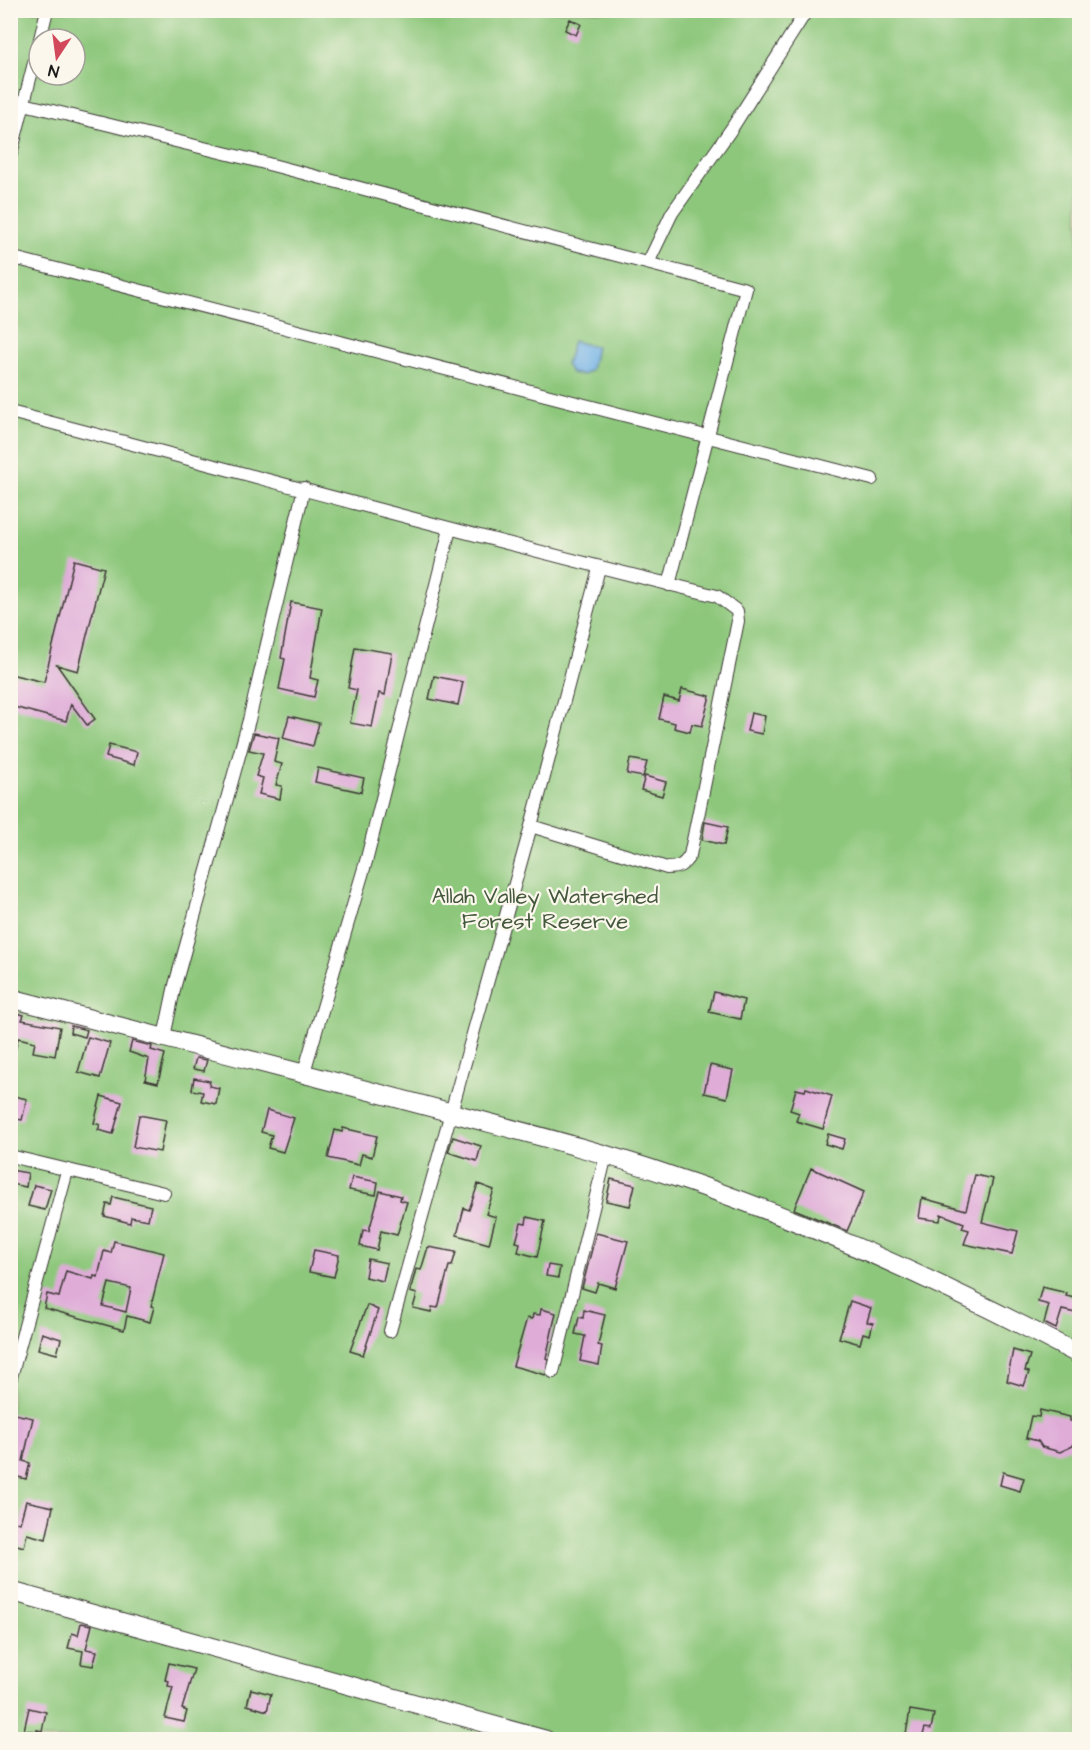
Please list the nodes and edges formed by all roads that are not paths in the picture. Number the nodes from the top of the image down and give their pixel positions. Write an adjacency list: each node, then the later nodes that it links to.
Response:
1 (47, 10): 3 (street)
2 (807, 10): 8 (street)
3 (43, 27)
4 (28, 87): 5 (street)
5 (24, 104): 6 (street); 8 (street)
6 (10, 158)
7 (10, 257): 10 (street)
8 (648, 262): 10 (street)
9 (10, 412): 12 (street)
10 (707, 437): 11 (street); 15 (street)
11 (872, 479)
12 (304, 488): 13 (street); 18 (street)
13 (450, 529): 14 (street); 19 (street)
14 (599, 568): 15 (street); 16 (street)
15 (669, 585): 16 (street)
16 (531, 826): 20 (street)
17 (10, 998): 18 (street)
18 (164, 1037): 19 (street)
19 (304, 1072): 20 (street)
20 (451, 1113): 21 (street); 25 (street)
21 (606, 1155): 26 (street); 27 (street)
22 (10, 1156): 23 (street)
23 (67, 1171): 24 (street); 28 (street)
24 (164, 1193)
25 (390, 1331)
26 (1080, 1355)
27 (553, 1372)
28 (10, 1381)
29 (10, 1591): 30 (street)
30 (546, 1740)

